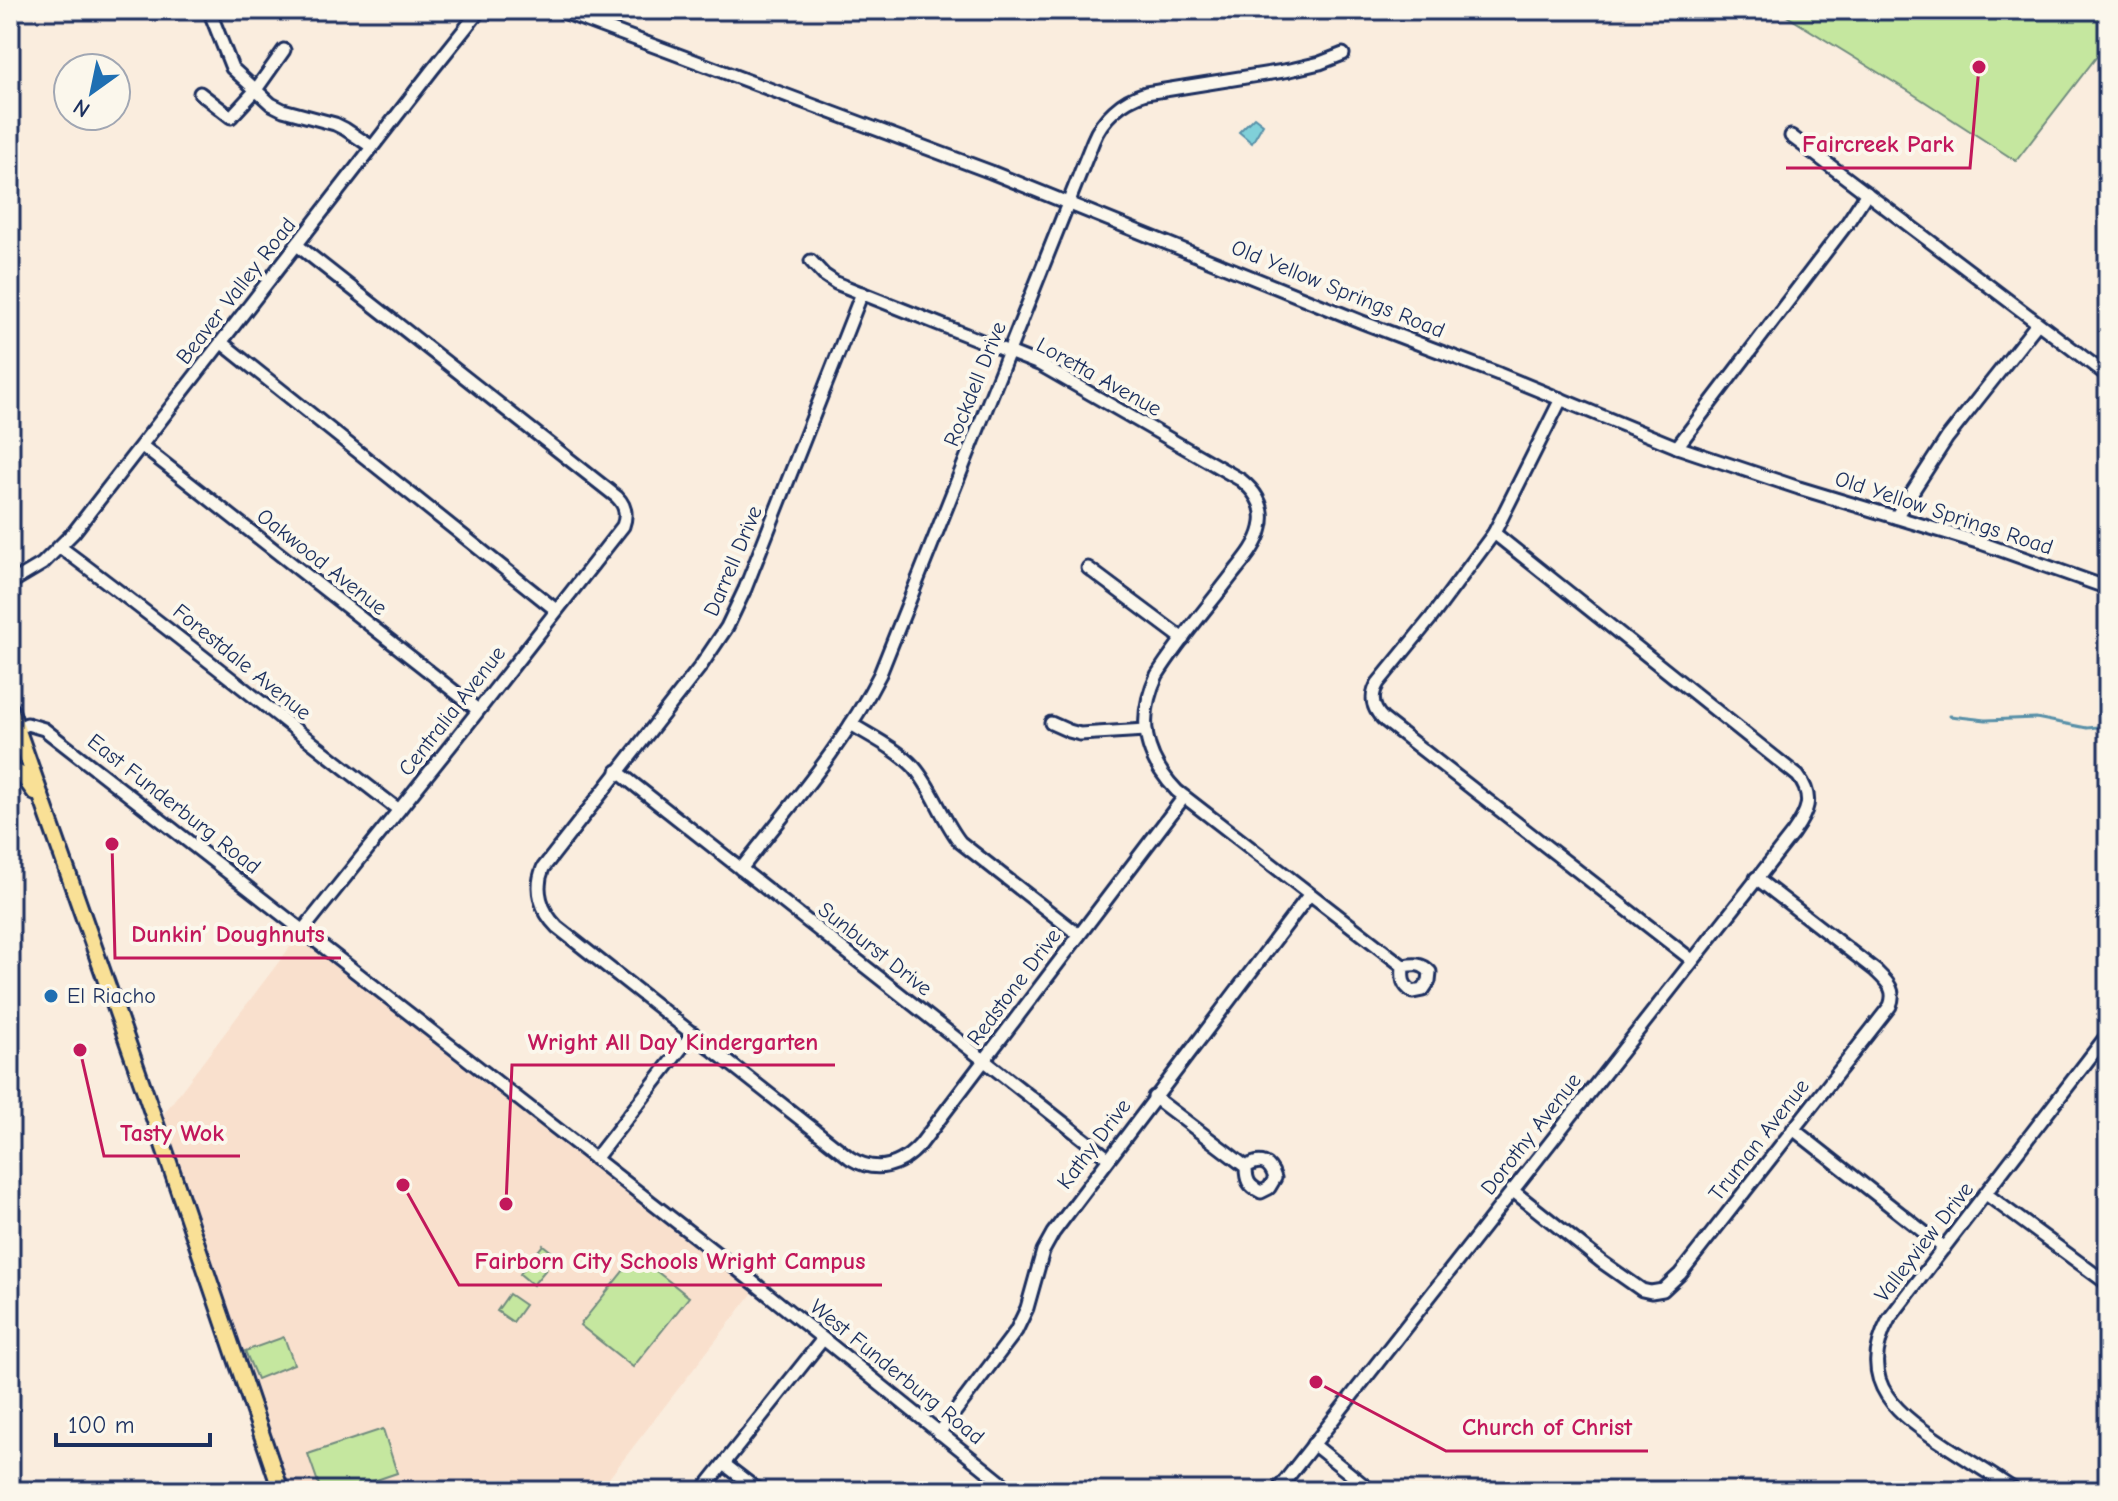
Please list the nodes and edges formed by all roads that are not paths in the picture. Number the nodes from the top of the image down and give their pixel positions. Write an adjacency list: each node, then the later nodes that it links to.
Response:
1 (210, 10): 6 (street)
2 (480, 10): 9 (street, Beaver Valley Road)
3 (558, 10): 11 (street, Old Yellow Springs Road)
4 (284, 50): 6 (street)
5 (1343, 54): 11 (street, Rockdell Drive)
6 (255, 91): 7 (street); 9 (street)
7 (200, 93)
8 (1791, 136): 10 (street)
9 (372, 147): 12 (street, Beaver Valley Road)
10 (1867, 193): 15 (street); 21 (street)
11 (1068, 203): 17 (street, Rockdell Drive); 19 (street, Old Yellow Springs Road)
12 (297, 245): 16 (street, Beaver Valley Road); 28 (street, Centralia Avenue)
13 (811, 261): 14 (street, Loretta Avenue)
14 (862, 293): 17 (street, Loretta Avenue); 37 (street, Darrell Drive)
15 (2037, 324): 18 (street); 22 (street)
16 (222, 343): 20 (street, Beaver Valley Road); 28 (street)
17 (1009, 351): 29 (street, Loretta Avenue); 33 (street, Rockdell Drive)
18 (2108, 376)
19 (1561, 399): 21 (street, Old Yellow Springs Road); 23 (street)
20 (142, 446): 24 (street, Beaver Valley Road); 31 (street, Oakwood Avenue)
21 (1677, 447): 22 (street, Old Yellow Springs Road)
22 (1896, 517): 27 (street, Old Yellow Springs Road)
23 (1494, 533): 42 (street, Dorothy Avenue); 46 (street)
24 (60, 547): 26 (street, Beaver Valley Road); 40 (street, Forestdale Avenue)
25 (1088, 568): 29 (street)
26 (10, 583)
27 (2108, 588)
28 (556, 610): 31 (street, Centralia Avenue)
29 (1183, 639): 34 (street)
30 (10, 708): 35 (main road)
31 (478, 710): 40 (street, Centralia Avenue)
32 (1051, 723): 34 (street)
33 (851, 724): 41 (street, Rockdell Drive); 45 (street)
34 (1146, 730): 38 (street)
35 (13, 733): 39 (main road); 44 (street, East Funderburg Road)
36 (10, 769): 39 (main road)
37 (617, 771): 41 (street, Sunburst Drive); 48 (street, Darrell Drive)
38 (1184, 797): 43 (street); 45 (street, Redstone Drive)
39 (44, 805): 65 (main road)
40 (399, 810): 44 (street, Centralia Avenue)
41 (741, 869): 50 (street, Sunburst Drive)
42 (1756, 878): 46 (street, Dorothy Avenue); 52 (street, Truman Avenue)
43 (1309, 895): 47 (street); 51 (street, Kathy Drive)
44 (303, 930): 54 (street, West Funderburg Road)
45 (1079, 935): 50 (street, Redstone Drive)
46 (1692, 960): 56 (street, Dorothy Avenue)
47 (1403, 966)
48 (693, 1033): 50 (street, Redstone Drive); 54 (street)
49 (2108, 1034): 57 (street, Valleyview Drive)
50 (984, 1060): 53 (street, Sunburst Drive)
51 (1154, 1097): 53 (street, Kathy Drive); 55 (street)
52 (1793, 1129): 56 (street, Truman Avenue); 58 (street)
53 (1108, 1158): 61 (street, Kathy Drive)
54 (595, 1159): 60 (street, West Funderburg Road)
55 (1246, 1167)
56 (1512, 1190): 62 (street, Dorothy Avenue)
57 (1986, 1194): 58 (street, Valleyview Drive); 59 (street)
58 (1944, 1248): 70 (street, Valleyview Drive)
59 (2108, 1284)
60 (823, 1339): 61 (street, West Funderburg Road); 63 (street)
61 (939, 1433): 68 (street, West Funderburg Road)
62 (1313, 1444): 64 (street); 69 (street, Dorothy Avenue)
63 (724, 1464): 66 (street); 67 (street)
64 (1370, 1490)
65 (281, 1491)
66 (702, 1491)
67 (759, 1491)
68 (1012, 1491)
69 (1277, 1491)
70 (2016, 1491)

